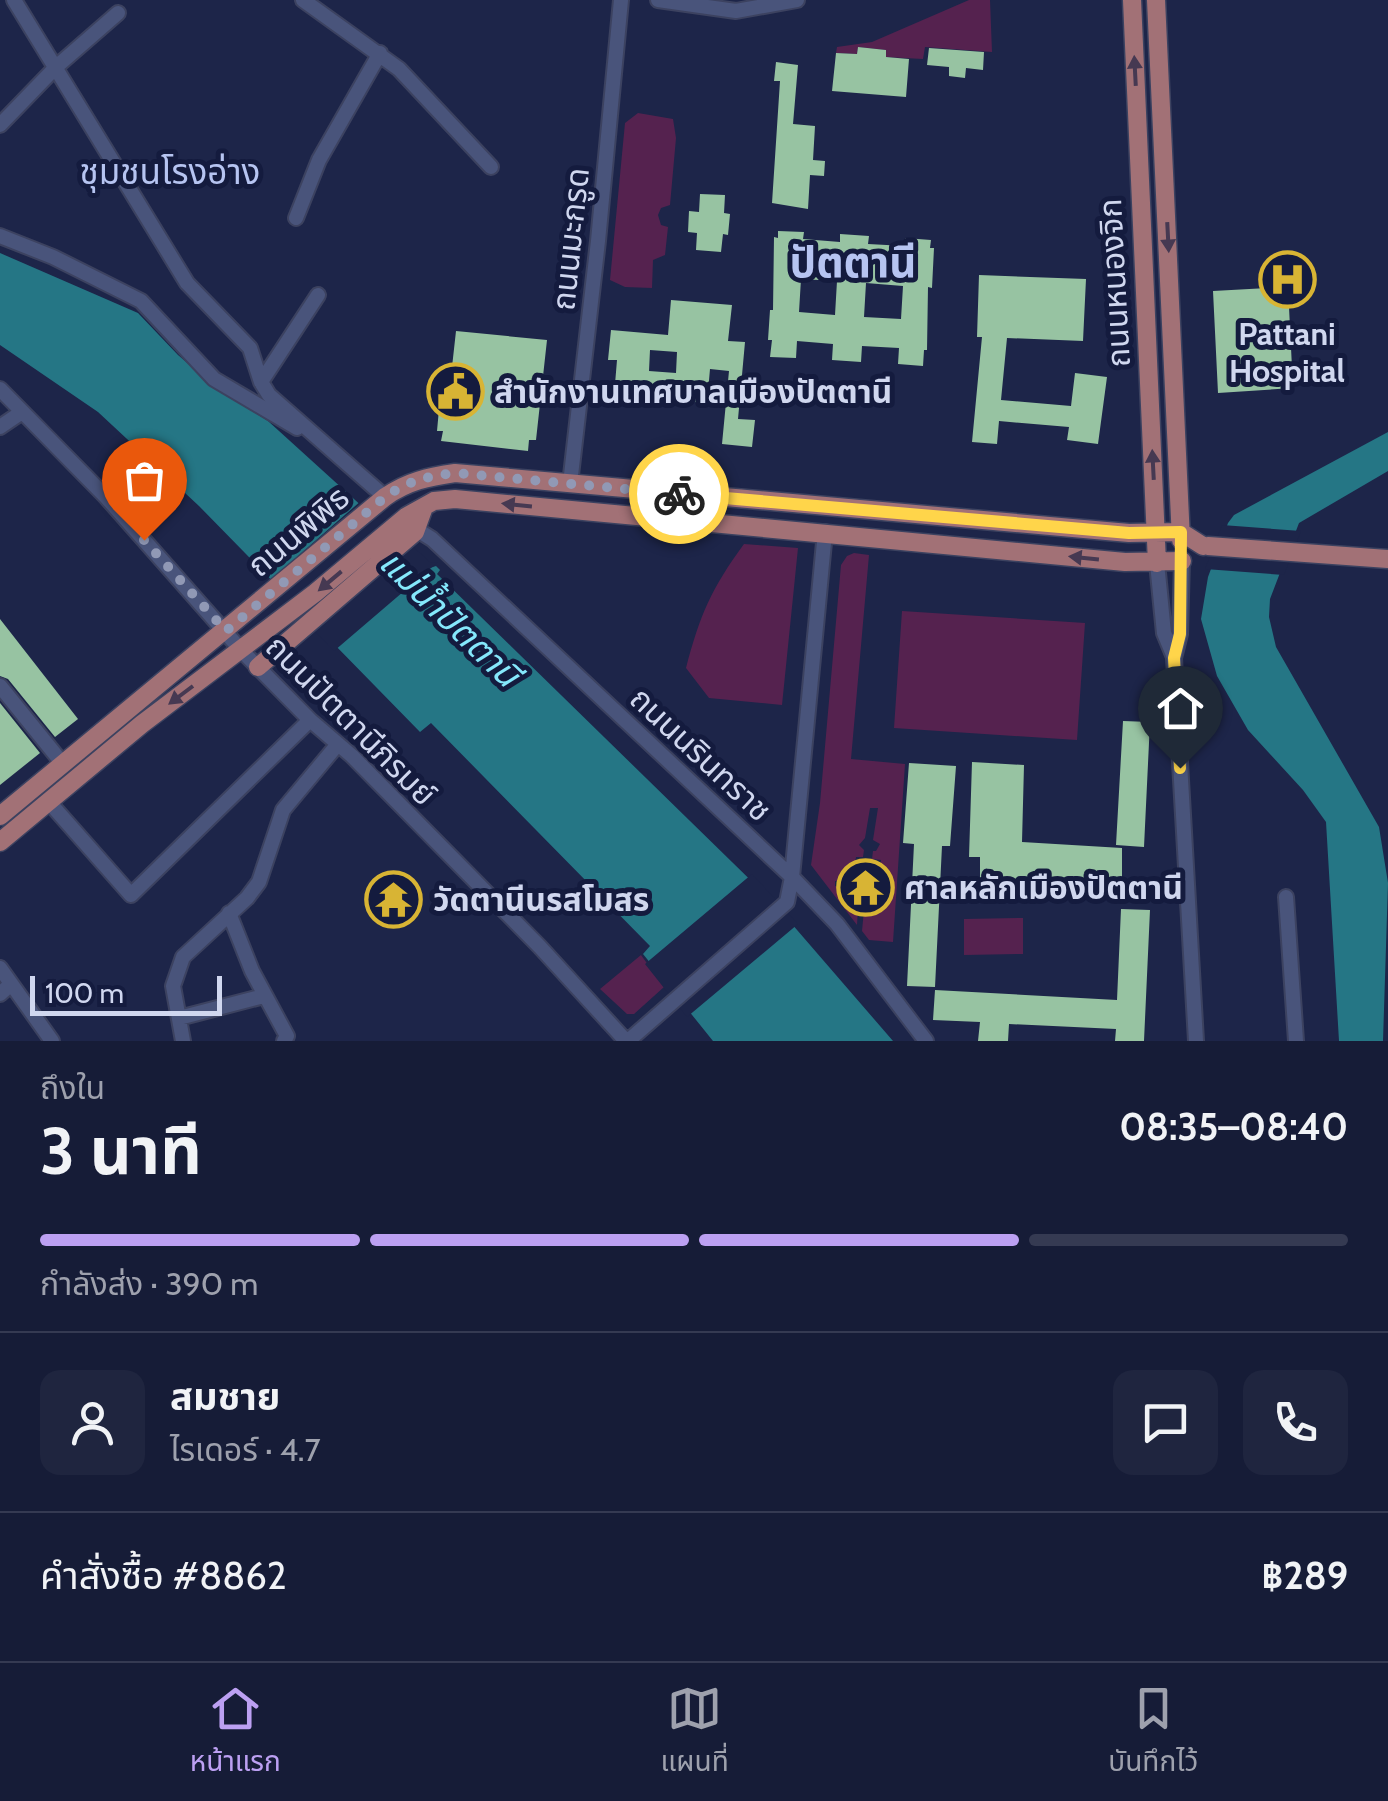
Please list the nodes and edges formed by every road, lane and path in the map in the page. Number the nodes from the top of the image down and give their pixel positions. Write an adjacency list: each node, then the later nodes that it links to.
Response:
1 (14, 0): 10 (street)
2 (303, 0): 9 (street)
3 (620, 0): 25 (street, ถนนมะกรูด)
4 (658, 0): 5 (street)
5 (797, 0)
6 (1132, 0): 11 (main road, ถนนหนองจิก, one-way to 6)
7 (1156, 0): 12 (main road, ถนนหนองจิก)
8 (118, 13): 10 (street)
9 (380, 53): 14 (street); 17 (street)
10 (56, 67): 13 (street); 20 (street)
11 (1137, 120): 12 (main road); 15 (main road, ถนนหนองจิก)
12 (1162, 120): 16 (main road, ถนนหนองจิก)
13 (0, 125)
14 (491, 167)
15 (1140, 190): 16 (main road); 37 (main road, ถนนหนองจิก, one-way to 15)
16 (1166, 190): 35 (main road, ถนนหนองจิก, one-way to 35)
17 (296, 218)
18 (0, 236): 24 (street)
19 (318, 295): 20 (street)
20 (261, 382): 24 (street)
21 (0, 390): 22 (street, ถนนปัตตานีภิรมย์)
22 (22, 412): 23 (street); 43 (street, ถนนปัตตานีภิรมย์)
23 (0, 427)
24 (316, 438): 28 (street)
25 (570, 484): 26 (main road, ถนนพิพิธ); 28 (main road, ถนนพิพิธ); 30 (main road)
26 (654, 492): 27 (main road, ถนนพิพิธ); 31 (main road)
27 (742, 499): 29 (main road, ถนนพิพิธ); 33 (main road)
28 (381, 500): 43 (main road, ถนนพิพิธ)
29 (842, 508): 32 (main road, ถนนพิพิธ); 36 (main road)
30 (568, 510): 31 (main road, ถนนพิพิธ); 34 (main road, ถนนพิพิธ, one-way to 34)
31 (652, 518): 33 (main road, ถนนพิพิธ)
32 (940, 518): 37 (main road, ถนนพิพิธ); 38 (main road)
33 (740, 526): 36 (main road, ถนนพิพิธ)
34 (410, 528): 44 (main road, ถนนพิพิธ, one-way to 44); 46 (main road, ถนนพิพิธ); 54 (street, ถนนนรินทราช)
35 (1181, 532): 37 (main road, ถนนพิพิธ); 39 (main road); 41 (main road, ถนนหนองจิก)
36 (832, 533): 38 (main road, ถนนพิพิธ); 54 (street)
37 (1157, 533): 42 (main road, ถนนหนองจิก)
38 (938, 544): 42 (main road, ถนนพิพิธ, one-way to 38)
39 (1206, 546): 40 (main road); 41 (main road)
40 (1388, 559)
41 (1182, 561): 42 (main road, ถนนพิพิธ); 45 (street)
42 (1158, 563): 45 (street)
43 (232, 626): 44 (street, ถนนปัตตานีภิรมย์); 50 (main road, ถนนพิพิธ)
44 (241, 650): 46 (street, ถนนปัตตานีภิรมย์); 51 (main road, ถนนพิพิธ, one-way to 51)
45 (1174, 658): 66 (street)
46 (258, 667): 48 (street, ถนนปัตตานีภิรมย์)
47 (0, 686): 50 (street)
48 (310, 720): 49 (street, ถนนปัตตานีภิรมย์); 51 (street)
49 (338, 744): 56 (street); 64 (street, ถนนปัตตานีภิรมย์)
50 (63, 764): 52 (main road, ถนนพิพิธ)
51 (49, 802): 53 (main road, ถนนพิพิธ)
52 (0, 816)
53 (0, 842)
54 (792, 878): 64 (street); 65 (street, ถนนนรินทราช)
55 (1286, 898): 67 (street)
56 (229, 913): 59 (street); 60 (street)
57 (0, 968): 58 (street)
58 (6, 989): 61 (street)
59 (264, 996): 60 (street); 63 (street)
60 (179, 1018): 62 (street)
61 (52, 1041)
62 (183, 1041)
63 (284, 1041)
64 (627, 1041)
65 (926, 1041)
66 (1196, 1041)
67 (1296, 1041)

